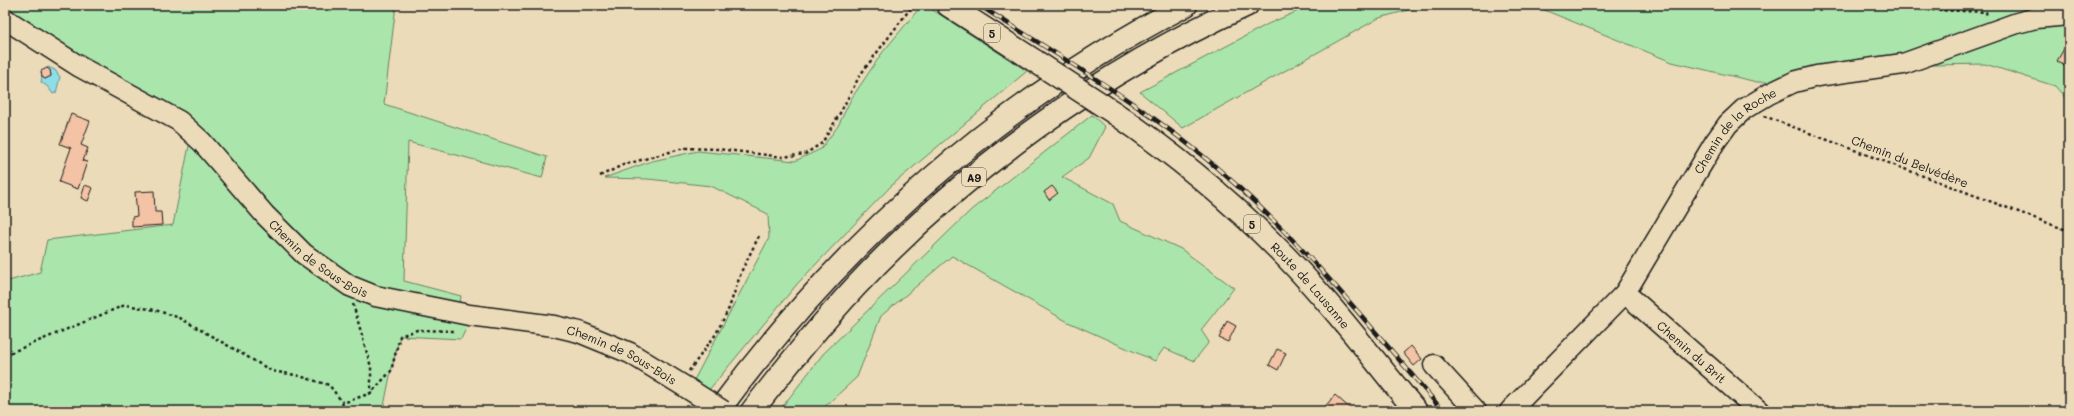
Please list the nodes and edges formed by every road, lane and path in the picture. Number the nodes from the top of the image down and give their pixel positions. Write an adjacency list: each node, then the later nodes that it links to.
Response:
1 (913, 5): 10 (path)
2 (948, 5): 25 (main road, Route de Lausanne / 5, bridge)
3 (1186, 5): 22 (main road, A9)
4 (1247, 5): 24 (main road, A9)
5 (1872, 5): 6 (path)
6 (1986, 12)
7 (2069, 15): 9 (street, Chemin de la Roche)
8 (5, 19): 13 (street, Chemin de Sous-Bois)
9 (1744, 109): 11 (path, Chemin du Belvédère); 14 (street, Chemin de la Roche)
10 (600, 176)
11 (2069, 231)
12 (760, 236): 18 (path)
13 (350, 286): 18 (street, Chemin de Sous-Bois); 19 (path)
14 (1625, 292): 27 (street, Chemin de la Roche); 28 (street, Chemin du Brit)
15 (463, 331): 19 (path)
16 (5, 355): 20 (path)
17 (1434, 365): 26 (street)
18 (684, 386): 23 (street, Chemin de Sous-Bois, bridge)
19 (371, 393): 20 (path)
20 (343, 403): 21 (path)
21 (340, 411)
22 (718, 411)
23 (723, 411)
24 (752, 411)
25 (1416, 411)
26 (1476, 411)
27 (1510, 411)
28 (1759, 411)

